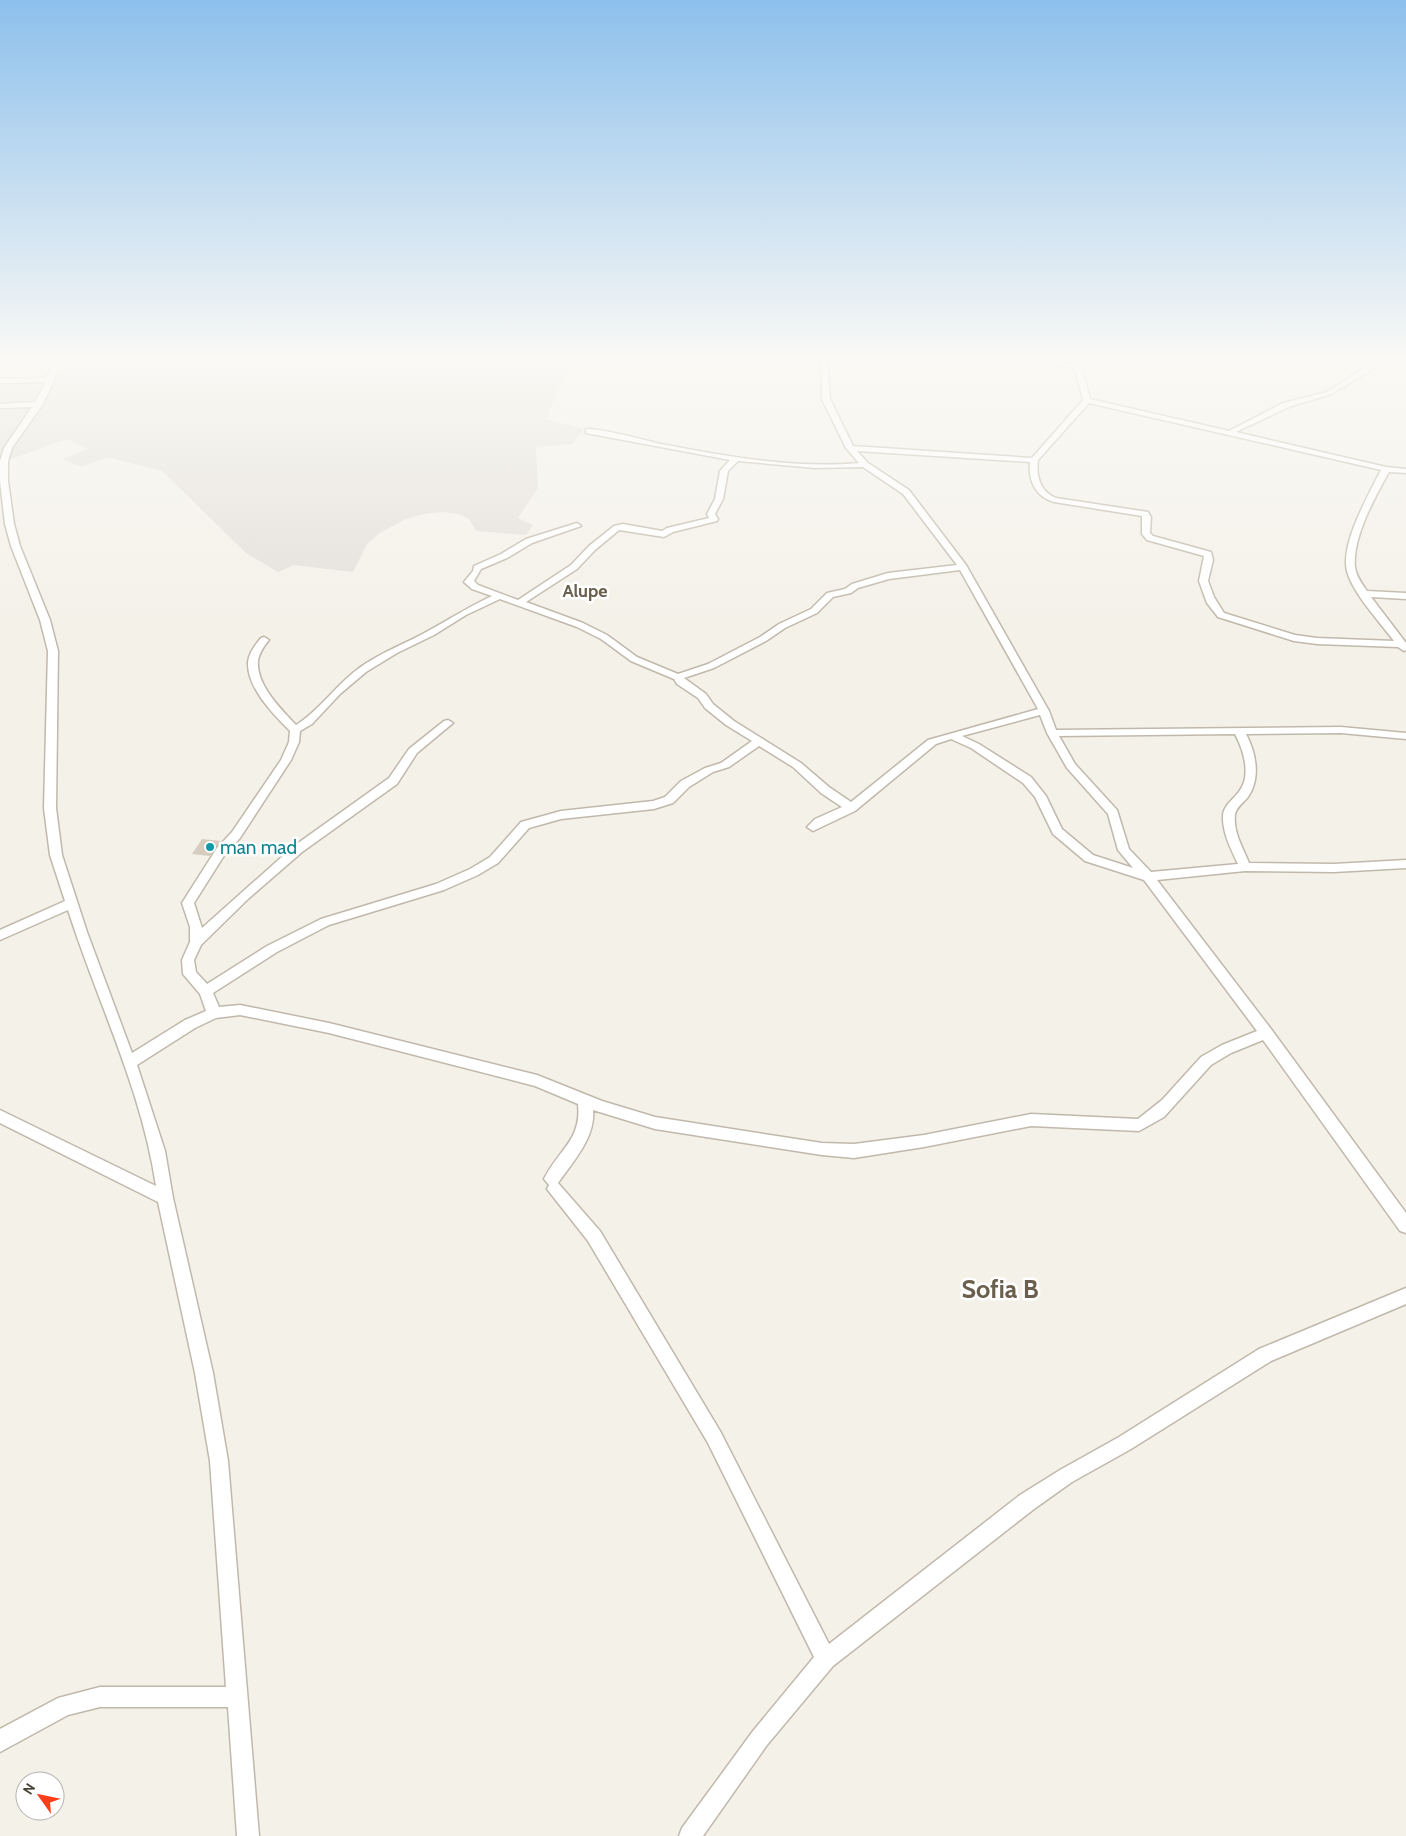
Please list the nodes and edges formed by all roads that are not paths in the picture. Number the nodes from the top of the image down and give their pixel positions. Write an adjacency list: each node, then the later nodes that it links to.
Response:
1 (8, 448): 33 (street)
2 (671, 448): 6 (street)
3 (850, 448): 7 (street); 8 (street)
4 (1045, 448): 7 (street)
5 (1291, 448): 9 (street)
6 (735, 459): 8 (street); 16 (street)
7 (1034, 460): 18 (street)
8 (865, 465): 12 (street)
9 (1386, 469): 10 (street); 13 (street)
10 (1406, 471)
11 (577, 526): 14 (street)
12 (964, 567): 19 (street); 20 (street)
13 (1365, 594): 15 (street); 18 (street)
14 (500, 596): 16 (street); 22 (street)
15 (1406, 596)
16 (521, 602): 19 (street)
17 (264, 640): 22 (street)
18 (1404, 647)
19 (678, 677): 27 (street)
20 (1044, 711): 24 (street); 25 (street)
21 (448, 723): 35 (street)
22 (294, 730): 35 (street)
23 (1239, 732): 24 (street); 26 (street); 31 (street)
24 (1052, 733): 32 (street)
25 (952, 735): 28 (street); 32 (street)
26 (1406, 736)
27 (758, 742): 28 (street); 36 (street)
28 (851, 808): 29 (street)
29 (813, 827)
30 (1406, 864): 31 (street)
31 (1245, 867): 32 (street)
32 (1148, 877): 38 (street)
33 (72, 903): 34 (street); 39 (street)
34 (0, 935)
35 (196, 942): 36 (street)
36 (206, 991): 37 (street)
37 (214, 1013): 39 (street); 40 (street)
38 (1266, 1033): 41 (street); 45 (street)
39 (130, 1062): 44 (street)
40 (585, 1100): 41 (street); 43 (street)
41 (610, 1109): 43 (street)
42 (0, 1116): 44 (street)
43 (587, 1119): 47 (street)
44 (165, 1198): 48 (street)
45 (1406, 1226)
46 (1406, 1296): 47 (street)
47 (826, 1659): 51 (street)
48 (237, 1698): 49 (street); 50 (street)
49 (0, 1741)
50 (248, 1836)
51 (690, 1836)

